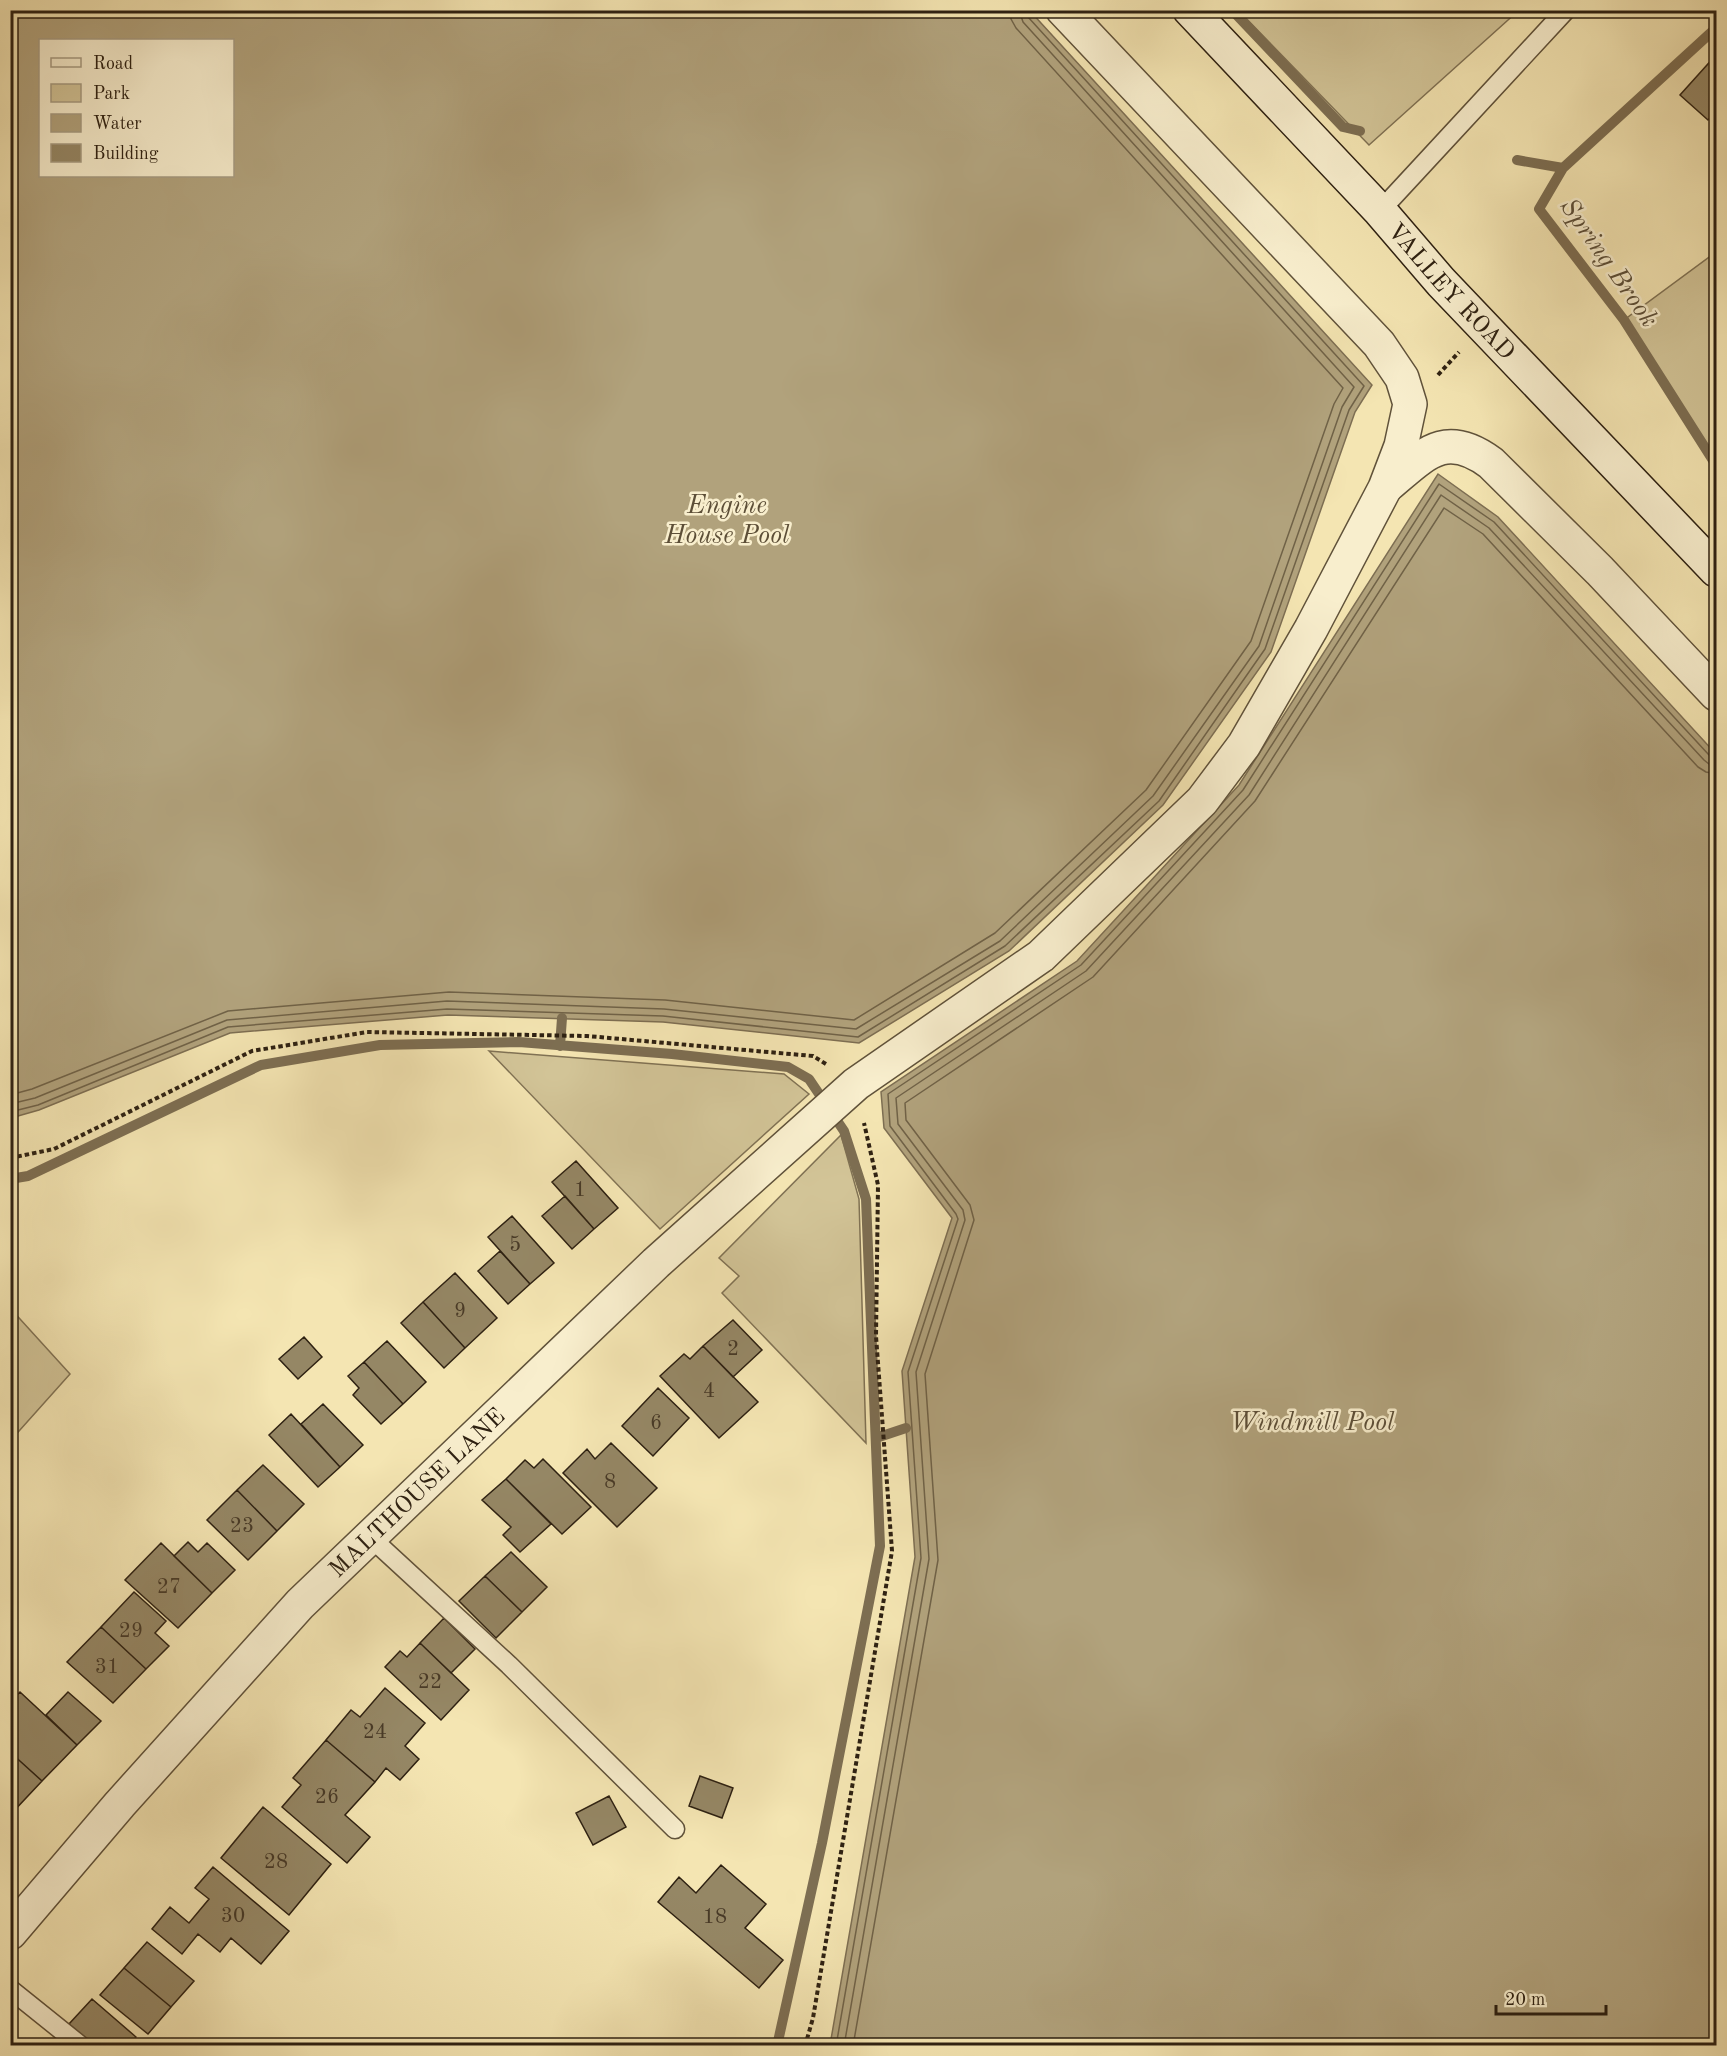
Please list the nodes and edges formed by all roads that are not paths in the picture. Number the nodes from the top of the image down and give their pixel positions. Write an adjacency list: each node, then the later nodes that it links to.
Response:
1 (1063, 10): 5 (street)
2 (1190, 10): 4 (street, VALLEY ROAD)
3 (1566, 10): 4 (lane)
4 (1380, 211): 6 (street, VALLEY ROAD)
5 (1385, 488): 7 (street); 8 (street, MALTHOUSE LANE)
6 (1716, 570)
7 (1716, 694)
8 (370, 1537): 9 (lane); 10 (street, MALTHOUSE LANE)
9 (675, 1829)
10 (10, 1934)
11 (10, 1989): 12 (lane)
12 (81, 2046)

